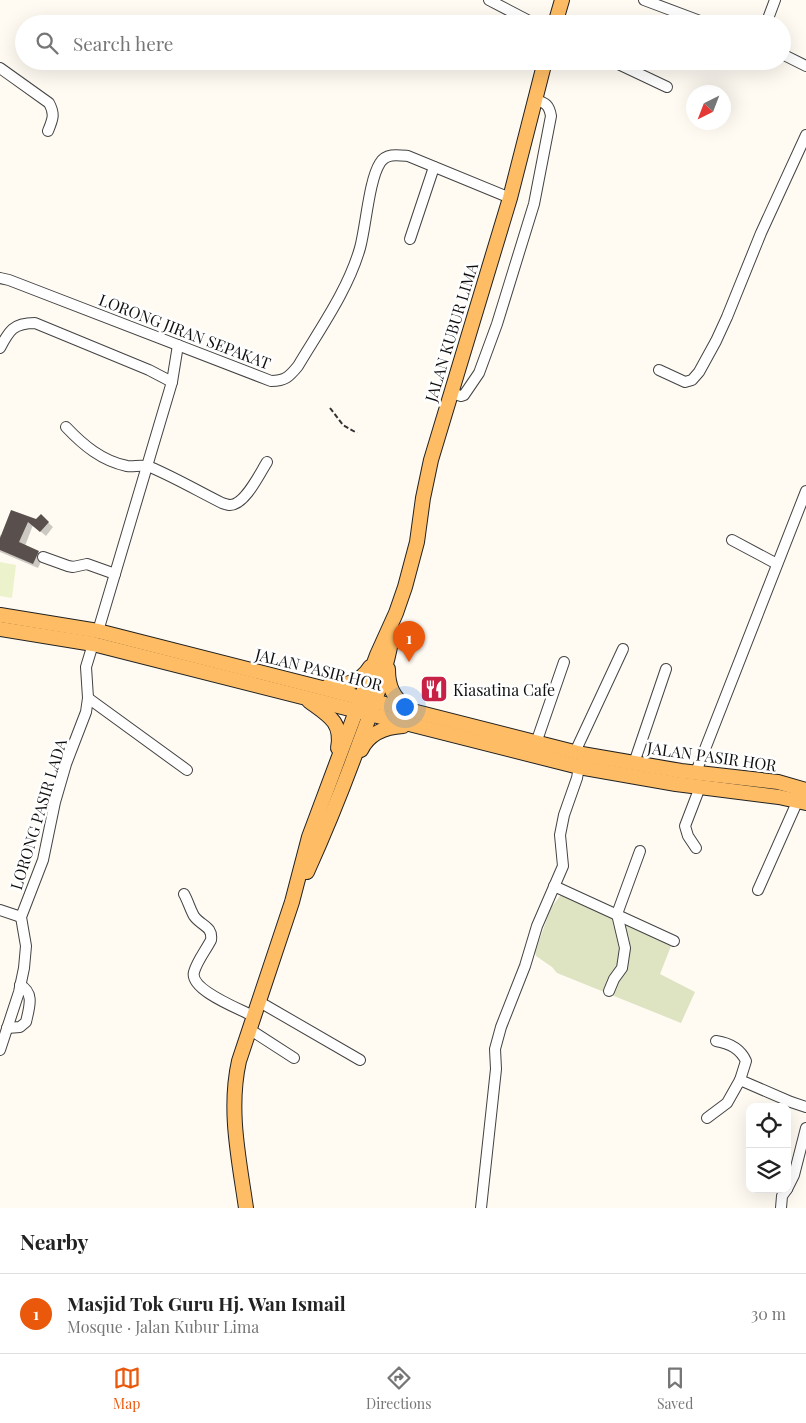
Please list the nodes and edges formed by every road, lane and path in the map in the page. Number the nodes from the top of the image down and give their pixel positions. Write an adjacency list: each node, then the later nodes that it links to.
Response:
1 (489, 0): 5 (street)
2 (562, 0): 6 (main road)
3 (644, 0): 7 (street)
4 (775, 0): 8 (street)
5 (518, 15)
6 (558, 15)
7 (684, 15)
8 (769, 15)
9 (791, 58): 10 (street)
10 (806, 66)
11 (0, 68): 16 (street)
12 (543, 70): 15 (main road, JALAN KUBUR LIMA)
13 (631, 70): 14 (street)
14 (667, 87)
15 (535, 99): 19 (main road, JALAN KUBUR LIMA); 26 (street)
16 (48, 131)
17 (806, 135): 24 (street)
18 (434, 167): 19 (street, LORONG JIRAN SEPAKAT); 20 (street); 22 (street, LORONG JIRAN SEPAKAT)
19 (510, 198): 26 (main road, JALAN KUBUR LIMA)
20 (410, 239)
21 (0, 278): 22 (street, LORONG JIRAN SEPAKAT)
22 (178, 344): 25 (street, LORONG PASIR LADA)
23 (0, 348): 25 (street)
24 (659, 370)
25 (172, 382): 31 (street, LORONG PASIR LADA)
26 (451, 393): 41 (main road, JALAN KUBUR LIMA)
27 (330, 408): 29 (path)
28 (66, 427): 31 (street)
29 (357, 433)
30 (267, 462): 31 (street)
31 (147, 466): 36 (street, LORONG PASIR LADA)
32 (806, 491): 35 (street)
33 (732, 540): 35 (street)
34 (43, 557): 36 (street)
35 (777, 564): 57 (street)
36 (115, 574): 39 (street, LORONG PASIR LADA)
37 (0, 615): 39 (main road, JALAN PASIR HOR)
38 (0, 629): 39 (main road, JALAN PASIR HOR)
39 (96, 638): 44 (main road, JALAN PASIR HOR); 45 (main road, JALAN PASIR HOR); 46 (street, LORONG PASIR LADA)
40 (623, 649): 51 (street)
41 (383, 656): 44 (main road); 47 (main road, JALAN KUBUR LIMA); 48 (main road)
42 (564, 662): 50 (street)
43 (666, 669): 52 (street)
44 (318, 687): 47 (main road, JALAN PASIR HOR)
45 (304, 697): 47 (main road, JALAN PASIR HOR); 53 (main road)
46 (88, 698): 56 (street); 68 (street, LORONG PASIR LADA)
47 (366, 706): 48 (main road, JALAN PASIR HOR); 49 (main road, JALAN PASIR HOR); 53 (main road); 55 (main road)
48 (411, 711): 50 (main road, JALAN PASIR HOR)
49 (411, 725): 54 (main road, JALAN PASIR HOR); 55 (main road)
50 (536, 743): 51 (main road, JALAN PASIR HOR)
51 (575, 752): 52 (main road, JALAN PASIR HOR)
52 (634, 763): 57 (main road, JALAN PASIR HOR)
53 (336, 766): 65 (main road)
54 (579, 766): 58 (main road, JALAN PASIR HOR); 62 (street)
55 (350, 768): 65 (main road)
56 (187, 770)
57 (696, 772): 59 (main road, JALAN PASIR HOR)
58 (700, 787): 59 (main road, JALAN PASIR HOR); 60 (street)
59 (803, 798): 63 (street)
60 (696, 848)
61 (640, 851): 67 (street)
62 (554, 886): 67 (street); 86 (street)
63 (758, 890)
64 (184, 894): 73 (street)
65 (292, 902): 72 (main road)
66 (0, 910): 68 (street)
67 (617, 914): 69 (street); 71 (street)
68 (21, 917): 70 (street)
69 (674, 941)
70 (20, 986): 74 (street); 74 (street)
71 (609, 990)
72 (258, 1001): 73 (main road); 78 (street)
73 (251, 1023): 77 (street); 85 (main road)
74 (7, 1028): 76 (street)
75 (716, 1041): 79 (street)
76 (0, 1050)
77 (294, 1058)
78 (360, 1060)
79 (740, 1080): 80 (street); 81 (street)
80 (806, 1107)
81 (707, 1118)
82 (806, 1128): 83 (street)
83 (791, 1181)
84 (784, 1193): 87 (street)
85 (246, 1208)
86 (481, 1208)
87 (781, 1208)

